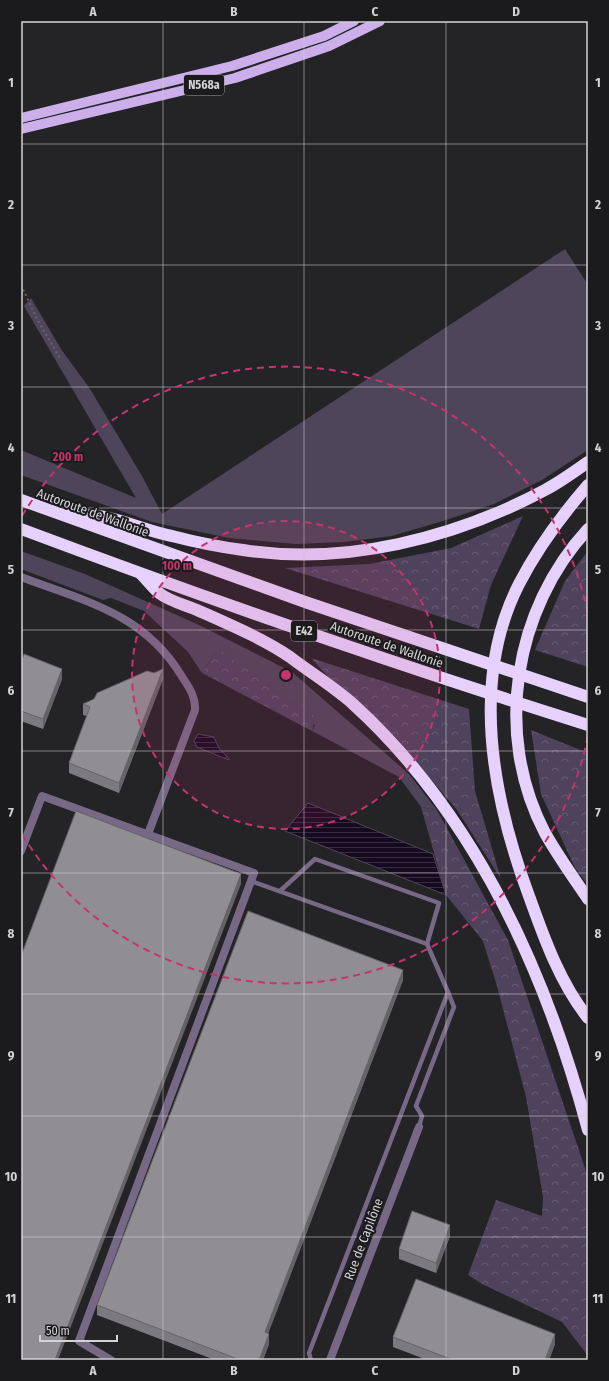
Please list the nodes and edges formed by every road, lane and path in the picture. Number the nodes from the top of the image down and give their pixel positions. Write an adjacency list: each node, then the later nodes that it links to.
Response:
1 (354, 21): 3 (main road, N568a)
2 (380, 21): 4 (main road, N568a)
3 (21, 118)
4 (21, 130)
5 (21, 285): 6 (path)
6 (61, 360)
7 (588, 462): 10 (highway)
8 (588, 485): 24 (highway)
9 (21, 500): 10 (highway, Autoroute de Wallonie / E42)
10 (57, 514): 15 (highway, Autoroute de Wallonie / E42)
11 (21, 529): 13 (highway, Autoroute de Wallonie / E42)
12 (588, 529): 21 (highway)
13 (141, 574): 16 (highway, Autoroute de Wallonie / E42); 26 (highway)
14 (21, 577): 17 (street)
15 (588, 696)
16 (588, 725)
17 (148, 834): 18 (street); 19 (street)
18 (21, 851)
19 (251, 881): 20 (lane); 27 (street)
20 (280, 891): 22 (lane); 22 (lane)
21 (588, 899)
22 (427, 944): 23 (lane)
23 (448, 992): 25 (lane); 28 (lane)
24 (588, 1018)
25 (419, 1127): 29 (street, Rue de Capilône)
26 (588, 1130)
27 (111, 1360)
28 (310, 1360)
29 (330, 1360)

